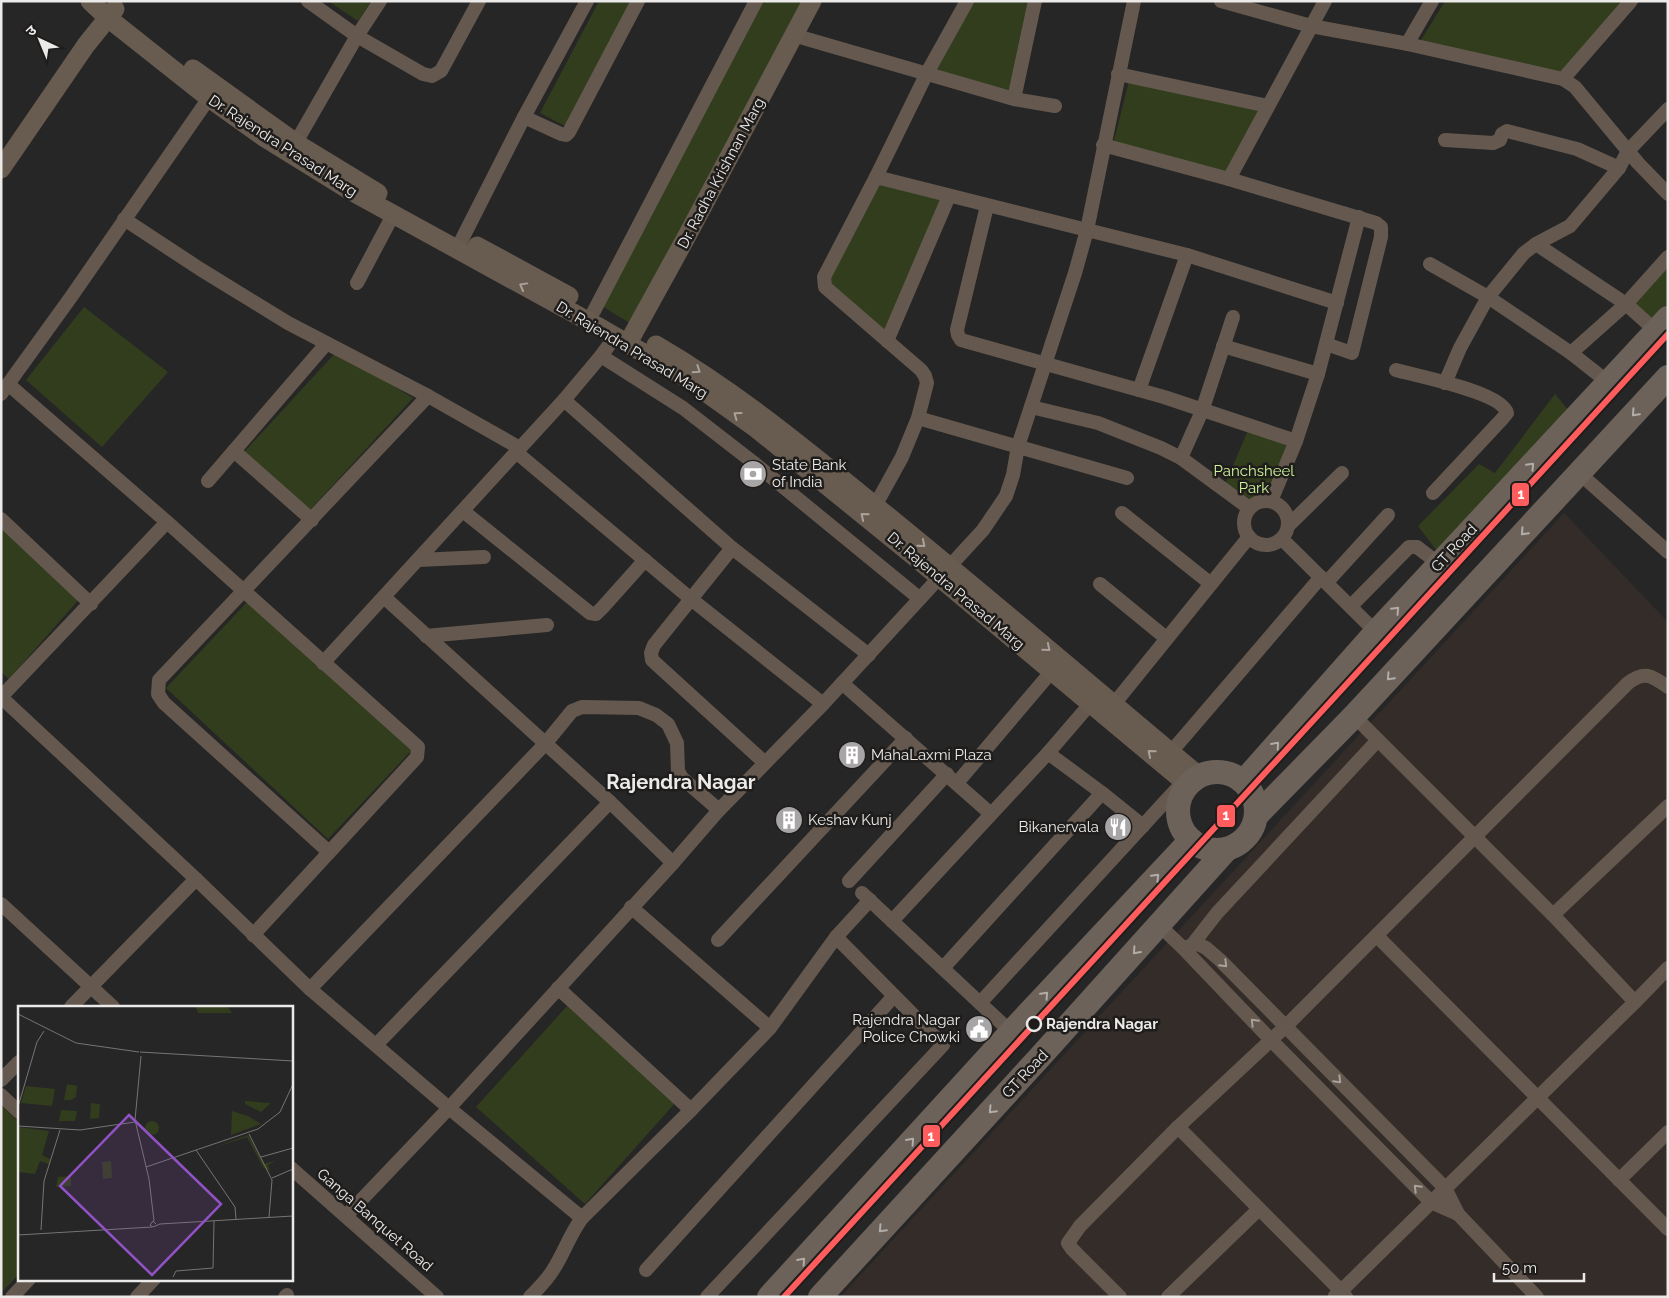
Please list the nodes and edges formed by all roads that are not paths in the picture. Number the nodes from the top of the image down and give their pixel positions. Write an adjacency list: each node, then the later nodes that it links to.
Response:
1 (90, 1): 17 (main road, Dr. Rajendra Prasad Marg)
2 (308, 1): 20 (street)
3 (380, 1): 20 (street)
4 (479, 1): 20 (street)
5 (587, 1): 30 (street)
6 (638, 1): 30 (street)
7 (756, 1): 55 (street)
8 (801, 1): 58 (main road)
9 (812, 1): 19 (main road, Dr. Radha Krishnan Marg)
10 (967, 1): 22 (street)
11 (1035, 1): 26 (street)
12 (1134, 1): 23 (street)
13 (1221, 1): 18 (street)
14 (1325, 1): 18 (street)
15 (1432, 1): 21 (street)
16 (1630, 1): 24 (street)
17 (111, 9): 25 (main road, Dr. Rajendra Prasad Marg); 33 (main road, Dr. Rajendra Prasad Marg); 36 (main road)
18 (1311, 26): 21 (street); 28 (street)
19 (793, 35): 22 (street); 58 (main road, Dr. Radha Krishnan Marg)
20 (357, 36): 33 (street)
21 (1407, 44): 24 (street)
22 (927, 74): 26 (street); 37 (street)
23 (1118, 74): 28 (street); 32 (street)
24 (1563, 80): 34 (street)
25 (209, 98): 33 (main road, Dr. Rajendra Prasad Marg); 44 (street)
26 (1014, 99): 27 (street)
27 (1055, 106)
28 (1268, 106): 38 (street)
29 (1668, 109): 34 (street)
30 (524, 117): 46 (street)
31 (1444, 140): 35 (street)
32 (1104, 145): 38 (street); 45 (street)
33 (293, 148): 42 (main road, Dr. Rajendra Prasad Marg); 46 (main road, Dr. Rajendra Prasad Marg)
34 (1628, 151): 35 (street); 39 (street)
35 (1619, 168): 47 (street)
36 (1, 169)
37 (876, 177): 40 (street); 59 (street)
38 (1229, 179): 43 (street)
39 (1668, 194)
40 (949, 196): 41 (street); 59 (street)
41 (988, 206): 45 (street); 65 (street)
42 (393, 215): 46 (main road, Dr. Rajendra Prasad Marg); 51 (street)
43 (1359, 217): 53 (street); 61 (street)
44 (124, 220): 60 (street); 71 (street)
45 (1087, 230): 48 (street); 65 (street)
46 (460, 244): 55 (main road, Dr. Rajendra Prasad Marg); 58 (main road, Dr. Rajendra Prasad Marg, one-way to 46)
47 (1536, 244): 52 (street); 54 (street)
48 (1187, 256): 53 (street); 72 (street)
49 (1668, 257): 54 (street)
50 (1430, 264): 52 (street)
51 (357, 283)
52 (1488, 297): 63 (street); 69 (street)
53 (1337, 303): 61 (street)
54 (1626, 304): 57 (street); 63 (street)
55 (594, 311): 58 (main road, Dr. Rajendra Prasad Marg)
56 (1233, 317): 62 (street)
57 (1662, 325): 70 (highway, GT Road)
58 (626, 337): 64 (street); 89 (main road, Dr. Rajendra Prasad Marg, one-way to 89); 105 (main road, Dr. Rajendra Prasad Marg, one-way to 58)
59 (887, 340): 77 (street)
60 (326, 344): 73 (street); 81 (street)
61 (1326, 344): 67 (street)
62 (1223, 346): 67 (street); 76 (street)
63 (1570, 353): 70 (street)
64 (601, 356): 74 (street); 111 (street)
65 (1044, 364): 72 (street); 75 (street)
66 (1396, 370): 69 (street)
67 (1318, 374): 78 (street)
68 (1668, 377): 84 (highway, one-way to 84)
69 (1445, 383): 87 (street)
70 (1609, 383): 104 (highway, GT Road, one-way to 70)
71 (5, 389): 96 (street)
72 (1139, 390): 76 (street)
73 (428, 396): 80 (street); 95 (street)
74 (564, 400): 80 (street); 99 (street)
75 (1031, 407): 79 (street); 82 (street)
76 (1202, 411): 78 (street); 82 (street)
77 (918, 418): 79 (street); 89 (street)
78 (1296, 441): 88 (street)
79 (1018, 446): 85 (street); 105 (street)
80 (518, 450): 91 (street); 103 (street)
81 (234, 451): 86 (street); 95 (street)
82 (1181, 458): 90 (street)
83 (1342, 473): 97 (street)
84 (1579, 473): 100 (street); 128 (highway, one-way to 128)
85 (1127, 478)
86 (208, 481)
87 (1433, 493)
88 (1271, 501): 90 (street); 97 (street)
89 (875, 506): 105 (main road, Dr. Rajendra Prasad Marg, one-way to 105)
90 (1249, 508): 98 (street)
91 (463, 511): 102 (street); 103 (street)
92 (1122, 513): 108 (street)
93 (1388, 515): 106 (street)
94 (1, 519): 113 (street)
95 (312, 520): 109 (street)
96 (167, 522): 109 (street); 113 (street)
97 (1285, 533): 98 (street); 106 (street)
98 (1249, 537): 108 (street)
99 (732, 548): 112 (street); 119 (street)
100 (1668, 552)
101 (484, 557): 102 (street)
102 (418, 560): 110 (street)
103 (644, 560): 112 (street)
104 (1438, 564): 114 (street); 116 (highway, GT Road, one-way to 104)
105 (944, 571): 111 (street); 121 (main road, Dr. Rajendra Prasad Marg); 127 (main road, Dr. Rajendra Prasad Marg, one-way to 127)
106 (1324, 580): 114 (street); 132 (street)
107 (1100, 584): 118 (street)
108 (1211, 584): 118 (street)
109 (244, 591): 120 (street); 148 (street)
110 (384, 597): 117 (street); 120 (street)
111 (920, 598): 119 (street)
112 (691, 599): 126 (street); 134 (street)
113 (91, 604): 124 (street)
114 (1351, 606): 116 (street)
115 (547, 625): 117 (street)
116 (1376, 632): 137 (highway, GT Road, one-way to 116)
117 (426, 636): 131 (street)
118 (1166, 638): 127 (street)
119 (869, 655): 122 (street)
120 (323, 662): 148 (street)
121 (1052, 670): 125 (main road, Dr. Rajendra Prasad Marg); 135 (street)
122 (842, 683): 126 (street); 129 (street)
123 (1668, 687): 145 (street)
124 (1, 697): 150 (street)
125 (1091, 703): 133 (street); 136 (main road, Dr. Rajendra Prasad Marg, one-way to 125)
126 (824, 704): 134 (street)
127 (1114, 704): 132 (main road, Dr. Rajendra Prasad Marg)
128 (1354, 716): 130 (street); 143 (highway)
129 (906, 738): 135 (street); 160 (street)
130 (1378, 740): 145 (street); 161 (street)
131 (546, 744): 139 (street); 141 (street); 166 (street)
132 (1170, 752): 136 (main road, Dr. Rajendra Prasad Marg)
133 (1048, 753): 138 (street); 142 (street)
134 (765, 763): 141 (street)
135 (952, 779): 142 (street); 151 (street)
136 (1190, 780): 137 (highway); 144 (street); 146 (highway)
137 (1244, 781): 143 (highway)
138 (1102, 792): 144 (street); 162 (street)
139 (610, 802): 149 (street); 176 (street)
140 (1668, 806): 154 (street)
141 (719, 810): 149 (street)
142 (991, 814): 155 (street)
143 (1256, 816): 147 (highway)
144 (1143, 826): 169 (street)
145 (1475, 837): 154 (street); 158 (street)
146 (1191, 840): 147 (highway); 174 (highway, one-way to 146)
147 (1227, 849): 156 (highway, GT Road)
148 (329, 852): 157 (street)
149 (673, 863): 153 (street)
150 (196, 879): 157 (street); 164 (street)
151 (849, 881)
152 (1, 904): 164 (street)
153 (632, 907): 165 (street); 173 (street)
154 (1553, 916): 168 (street)
155 (892, 921): 159 (street); 162 (street)
156 (1159, 925): 161 (street); 205 (highway, GT Road, one-way to 205)
157 (253, 936): 166 (street)
158 (1377, 936): 172 (street); 180 (street)
159 (836, 937): 167 (street); 173 (street)
160 (718, 940)
161 (1187, 946): 172 (street, one-way to 172); 175 (street, one-way to 161)
162 (943, 968): 169 (street)
163 (1668, 968): 168 (street)
164 (91, 986): 170 (street); 171 (street)
165 (558, 988): 181 (street); 182 (street)
166 (310, 989): 176 (street)
167 (894, 996): 195 (street); 203 (street)
168 (1635, 1002): 180 (street)
169 (980, 1003): 174 (street)
170 (72, 1006)
171 (112, 1006)
172 (1286, 1026): 175 (street); 188 (street, one-way to 188)
173 (770, 1028): 182 (street)
174 (1011, 1032): 204 (highway, one-way to 174)
175 (1271, 1040): 184 (street); 189 (street, one-way to 175)
176 (376, 1045): 181 (street)
177 (18, 1063): 178 (street)
178 (1, 1080)
179 (1, 1095): 183 (street)
180 (1538, 1097): 187 (street); 188 (street)
181 (449, 1108): 192 (street); 193 (street)
182 (691, 1110): 193 (street)
183 (18, 1111)
184 (1178, 1127): 190 (street); 206 (street)
185 (1668, 1132): 187 (street)
186 (292, 1169): 192 (street, Ganga Banquet Road)
187 (1619, 1180): 194 (street)
188 (1445, 1188): 189 (street); 191 (street)
189 (1431, 1202): 191 (street); 198 (street)
190 (1259, 1209): 198 (street); 207 (street)
191 (1458, 1214): 208 (street)
192 (346, 1216): 201 (street, Ganga Banquet Road)
193 (582, 1218): 202 (street)
194 (1668, 1229)
195 (646, 1270)
196 (28, 1280): 199 (street)
197 (153, 1280): 200 (street)
198 (1340, 1295)
199 (12, 1297)
200 (137, 1297)
201 (437, 1297)
202 (530, 1297)
203 (707, 1297)
204 (769, 1297)
205 (820, 1297)
206 (1120, 1297)
207 (1168, 1297)
208 (1537, 1297)

